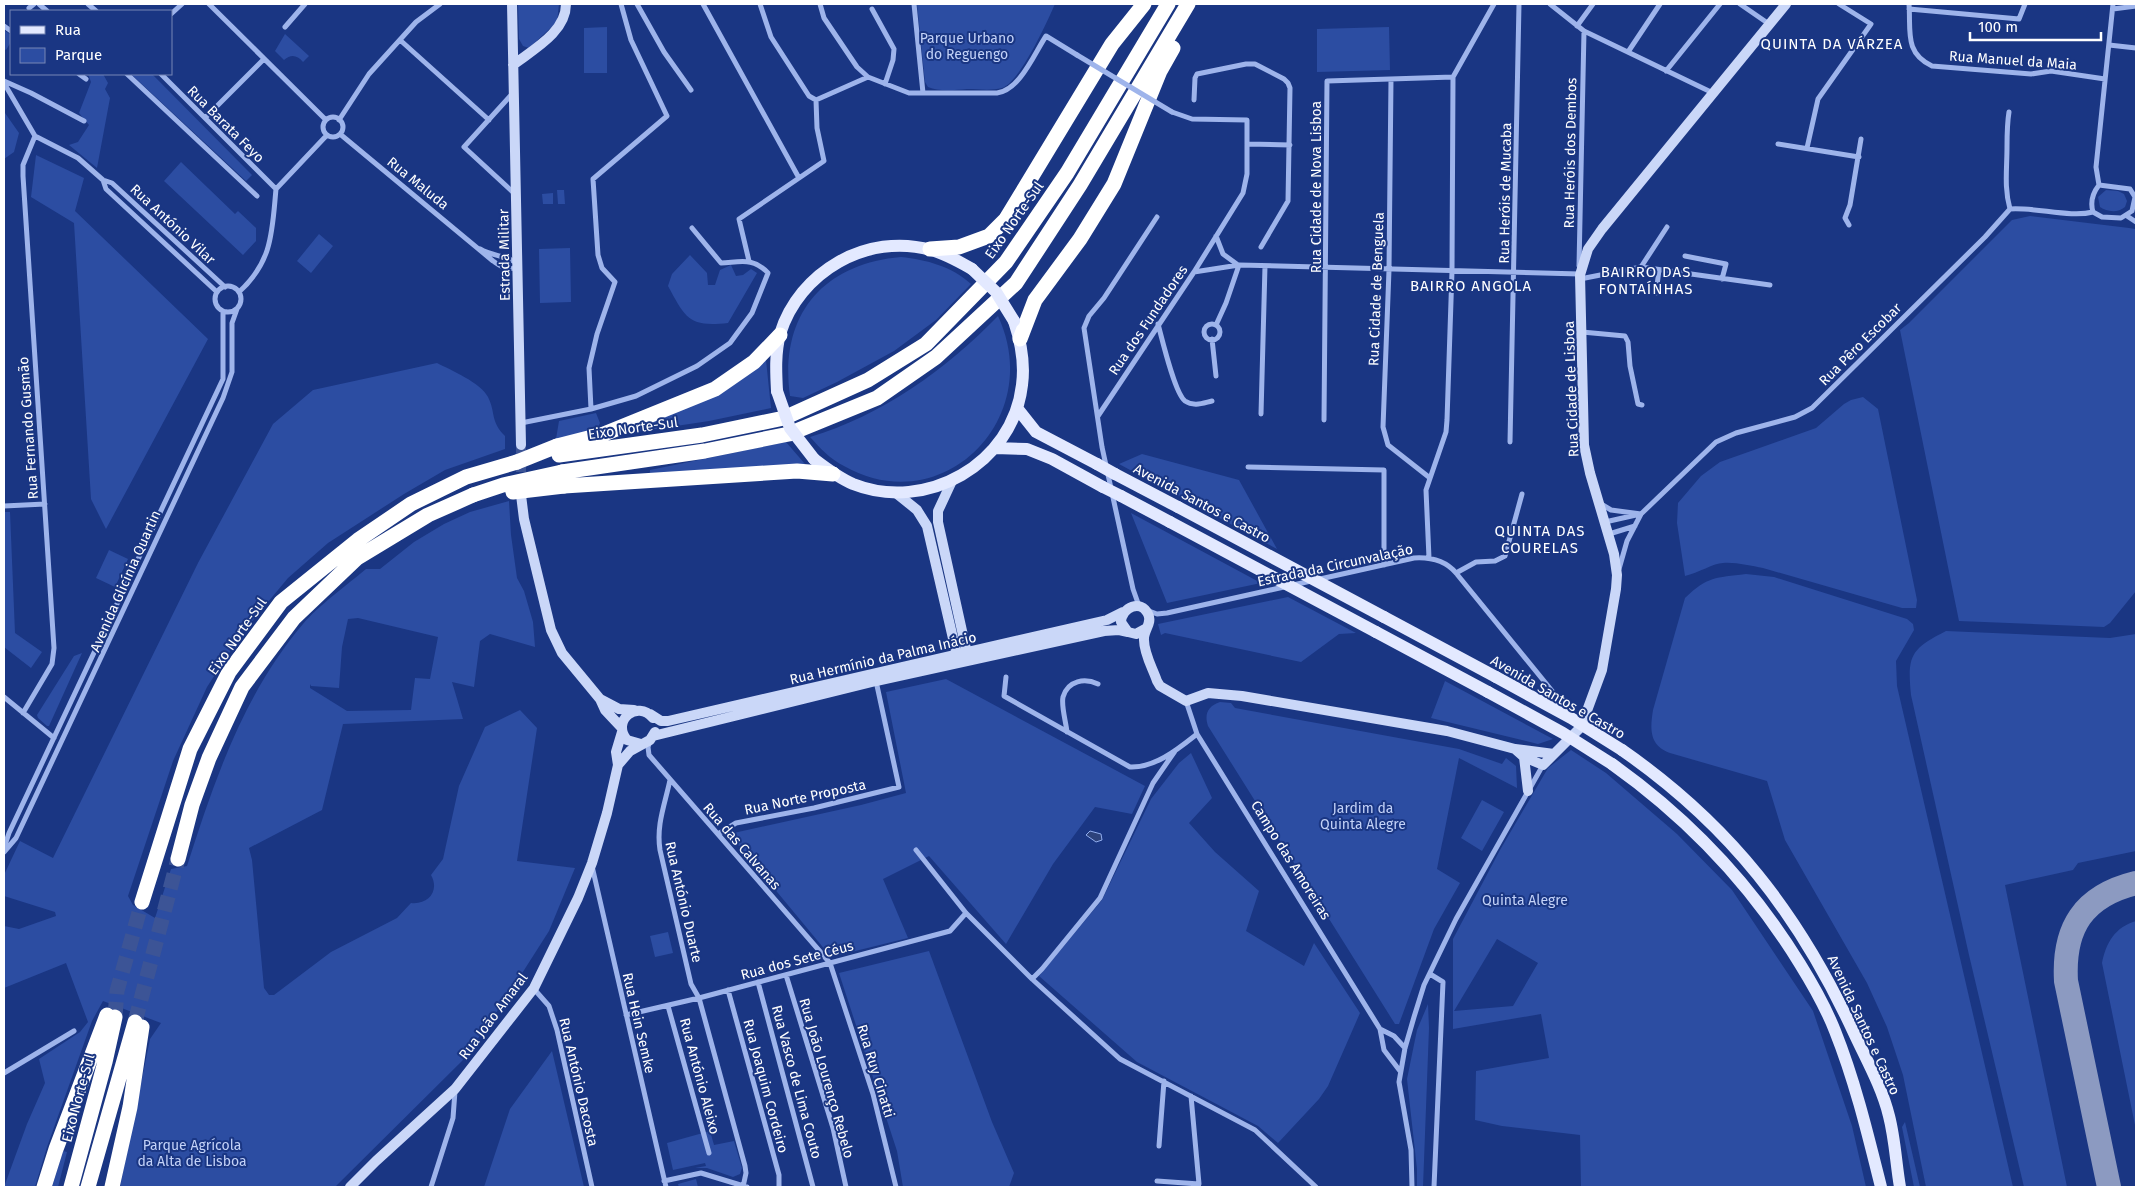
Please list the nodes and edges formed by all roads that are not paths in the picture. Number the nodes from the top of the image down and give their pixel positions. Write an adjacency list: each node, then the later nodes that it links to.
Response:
1 (34, 4): 29 (street)
2 (182, 4): 32 (street)
3 (209, 4): 41 (street)
4 (305, 4): 35 (street)
5 (440, 4): 37 (street)
6 (512, 4): 42 (street, Estrada Militar)
7 (566, 4): 42 (street)
8 (621, 4): 125 (street)
9 (637, 4): 54 (street)
10 (703, 4): 75 (street)
11 (760, 4): 58 (street)
12 (820, 4): 47 (street)
13 (914, 4): 56 (street)
14 (1144, 4): 93 (highway)
15 (1168, 4): 133 (highway, Eixo Norte-Sul)
16 (1494, 4): 48 (street)
17 (1519, 4): 105 (street, Rua Heróis de Mucaba)
18 (1550, 4): 34 (street)
19 (1593, 4): 34 (street)
20 (1660, 4): 40 (street)
21 (1720, 4): 43 (street)
22 (1740, 4): 33 (street)
23 (1786, 4): 33 (street, Rua Cidade de Lisboa)
24 (1839, 4): 73 (street)
25 (2025, 4): 26 (street)
26 (1909, 6): 51 (street, Rua Manuel da Maia)
27 (2136, 6): 28 (street)
28 (2113, 7): 38 (street)
29 (29, 8)
30 (872, 9): 53 (street)
31 (1185, 9): 119 (highway); 137 (highway)
32 (172, 13)
33 (1770, 24): 57 (street, Rua Cidade de Lisboa)
34 (1577, 26): 36 (street)
35 (285, 27)
36 (1584, 31): 40 (street); 106 (street, Rua Heróis dos Dembos)
37 (400, 40): 63 (street); 64 (street)
38 (2109, 45): 39 (street); 51 (street)
39 (2136, 48)
40 (1628, 52): 43 (street)
41 (264, 59): 61 (street); 62 (street)
42 (513, 65): 55 (street, Estrada Militar)
43 (1666, 71): 57 (street)
44 (81, 75): 49 (street)
45 (128, 75): 81 (street)
46 (162, 75): 61 (street, Rua Barata Feyo)
47 (868, 77): 53 (street); 58 (street)
48 (1453, 77): 50 (street, Rua Cidade de Nova Lisboa); 103 (street)
49 (86, 78)
50 (1391, 79): 100 (street, Rua Cidade de Nova Lisboa); 101 (street, Rua Cidade de Benguela)
51 (2105, 79): 77 (street)
52 (4, 82): 65 (street); 68 (street)
53 (886, 84): 56 (street)
54 (691, 90)
55 (514, 93): 64 (street); 80 (street, Estrada Militar)
56 (923, 93): 70 (street, Rua dos Fundadores, bridge)
57 (1714, 93): 106 (street, Rua Cidade de Lisboa)
58 (816, 100): 75 (street)
59 (1194, 100): 72 (street)
60 (2009, 112): 82 (street)
61 (204, 118): 78 (street, Rua Barata Feyo)
62 (326, 120): 63 (street); 67 (street)
63 (339, 120): 66 (street)
64 (489, 120): 80 (street)
65 (84, 121)
66 (340, 134): 67 (street); 92 (street, Rua Maluda)
67 (327, 135): 78 (street)
68 (35, 136): 76 (street, Rua António Vilar); 143 (street, Rua Fernando Gusmão)
69 (1861, 139): 74 (street)
70 (1247, 144): 72 (street); 90 (street, Rua dos Fundadores)
71 (1778, 144): 73 (street)
72 (1290, 145): 91 (street)
73 (1808, 148): 74 (street)
74 (1859, 157): 87 (street)
75 (799, 178): 95 (street)
76 (103, 180): 109 (street, Rua António Vilar); 110 (street, Rua António Vilar)
77 (2099, 186): 79 (street); 83 (street)
78 (276, 189): 111 (street)
79 (2135, 194): 84 (street)
80 (516, 195): 96 (street, Estrada Militar)
81 (257, 196)
82 (2010, 209): 83 (street); 145 (street, Rua Pêro Escobar)
83 (2093, 212): 84 (street)
84 (2127, 216): 86 (street)
85 (1157, 217): 127 (street)
86 (2136, 222)
87 (1849, 225)
88 (1667, 227): 99 (street)
89 (692, 228): 95 (street)
90 (1216, 236): 97 (street); 104 (street, Rua dos Fundadores)
91 (1261, 247)
92 (480, 249): 96 (street); 96 (street, Rua Maluda)
93 (930, 249): 118 (main road); 119 (main road, bridge)
94 (1685, 256): 107 (street)
95 (749, 261): 125 (street)
96 (518, 265): 129 (street, Estrada Militar)
97 (1239, 266): 98 (street); 104 (street); 116 (street)
98 (1265, 266): 100 (street); 126 (street)
99 (1641, 267): 102 (street); 106 (street)
100 (1327, 268): 101 (street); 128 (street, Rua Cidade de Nova Lisboa)
101 (1388, 270): 103 (street); 136 (street, Rua Cidade de Benguela)
102 (1659, 270): 107 (street); 112 (street)
103 (1452, 271): 105 (street); 136 (street)
104 (1194, 272): 115 (street, Rua dos Fundadores)
105 (1515, 273): 106 (street); 130 (street, Rua Heróis de Mucaba)
106 (1580, 277): 117 (street, Rua Cidade de Lisboa)
107 (1722, 279): 108 (street)
108 (1770, 285)
109 (225, 287): 110 (street); 111 (street)
110 (217, 292): 114 (street)
111 (239, 292): 113 (street)
112 (1656, 294)
113 (237, 309): 114 (street); 187 (street, Avenida Glicínia Quartin)
114 (223, 311): 174 (street, Avenida Glicínia Quartin)
115 (1158, 324): 122 (street); 127 (street, Rua dos Fundadores)
116 (1216, 325): 120 (street); 120 (street)
117 (1582, 332): 123 (street); 142 (street, Rua Cidade de Lisboa)
118 (780, 335): 133 (highway); 135 (main road, bridge)
119 (1020, 339): 124 (main road)
120 (1212, 339): 121 (street)
121 (1216, 376)
122 (1212, 401)
123 (1642, 405)
124 (1017, 408): 132 (main road); 231 (main road, Avenida Santos e Castro, bridge)
125 (591, 409): 129 (street)
126 (1262, 414)
127 (1098, 416): 153 (street)
128 (1324, 420)
129 (520, 423): 131 (street, Estrada Militar)
130 (1510, 442)
131 (521, 445)
132 (995, 448): 138 (main road); 230 (main road, Avenida Santos e Castro, bridge)
133 (558, 450): 190 (highway, Eixo Norte-Sul, bridge)
134 (1248, 468): 150 (street)
135 (833, 474): 137 (highway); 139 (main road)
136 (1430, 478): 149 (street)
137 (563, 479): 188 (highway, bridge)
138 (952, 481): 139 (main road); 160 (street)
139 (896, 493): 160 (street)
140 (1522, 494): 151 (street)
141 (521, 495): 165 (street)
142 (1599, 502): 145 (street); 146 (street, Rua Cidade de Lisboa)
143 (45, 504): 144 (street); 168 (street, Rua Fernando Gusmão)
144 (4, 506)
145 (1641, 514): 146 (street); 147 (street, Rua Pêro Escobar)
146 (1605, 522): 148 (street, Rua Cidade de Lisboa)
147 (1635, 526): 148 (street); 152 (street, Rua Pêro Escobar)
148 (1609, 534): 152 (street, Rua Cidade de Lisboa)
149 (1429, 558): 150 (street, Estrada da Circunvalação); 151 (street, Estrada da Circunvalação)
150 (1384, 565): 156 (street, Estrada da Circunvalação)
151 (1456, 573): 170 (street, Estrada da Circunvalação)
152 (1617, 575): 170 (street, Rua Cidade de Lisboa)
153 (1133, 589): 154 (street); 155 (street)
154 (1142, 608): 155 (street); 156 (street, Estrada da Circunvalação); 157 (street)
155 (1125, 611): 158 (street); 160 (street, Rua Hermínio da Palma Inácio)
156 (1167, 613): 157 (street, Estrada da Circunvalação)
157 (1148, 626): 158 (street); 159 (street)
158 (1130, 632): 159 (street); 160 (street, Rua Hermínio da Palma Inácio)
159 (1146, 650): 166 (street)
160 (963, 658): 162 (street, Rua Hermínio da Palma Inácio); 169 (street, Rua Hermínio da Palma Inácio)
161 (1006, 677): 172 (street)
162 (876, 681): 175 (street, Rua Hermínio da Palma Inácio); 184 (street, Rua Norte Proposta)
163 (1098, 684): 172 (street)
164 (4, 697): 168 (street)
165 (600, 699): 167 (street); 171 (street)
166 (1186, 701): 173 (street, Campo das Amoreiras); 176 (street)
167 (636, 710): 169 (street); 171 (street)
168 (23, 714): 174 (street)
169 (650, 714): 175 (street)
170 (1581, 727): 178 (street, Rua Cidade de Lisboa)
171 (622, 729): 175 (street); 181 (street, Rua João Amaral)
172 (1067, 732): 177 (street)
173 (1197, 734): 177 (street); 202 (street, Campo das Amoreiras)
174 (54, 738): 185 (street, Avenida Glicínia Quartin)
175 (648, 740): 181 (street, Rua João Amaral); 182 (street, Rua das Calvanas)
176 (1516, 749): 178 (street); 179 (street)
177 (1175, 751): 195 (street)
178 (1554, 754): 180 (street, Rua Cidade de Lisboa)
179 (1524, 757): 180 (street); 183 (street)
180 (1543, 765): 183 (street)
181 (618, 766): 189 (street, Rua João Amaral)
182 (670, 780): 184 (street, Rua das Calvanas); 199 (street, Rua António Duarte)
183 (1528, 791): 193 (street)
184 (718, 834): 192 (street, Rua das Calvanas)
185 (4, 848)
186 (916, 850): 191 (street)
187 (4, 852)
188 (178, 859)
189 (592, 863): 197 (street, Rua João Amaral); 201 (street, Rua Hein Semke)
190 (142, 902)
191 (966, 913): 192 (street, Rua dos Sete Céus); 195 (street)
192 (830, 962): 194 (street, Rua dos Sete Céus); 226 (street, Rua Ruy Cinatti)
193 (1430, 974): 204 (street); 229 (street)
194 (786, 975): 196 (street, Rua dos Sete Céus); 225 (street, Rua João Lourenço Rebelo)
195 (1032, 979): 207 (street)
196 (758, 982): 198 (street, Rua dos Sete Céus); 224 (street, Rua Vasco de Lima Couto)
197 (534, 988): 208 (street, Rua João Amaral); 220 (street, Rua António Dacosta)
198 (728, 990): 199 (street, Rua dos Sete Céus); 223 (street, Rua Joaquim Cordeiro)
199 (699, 998): 200 (street, Rua dos Sete Céus); 222 (street, Rua António Duarte)
200 (668, 1006): 201 (street, Rua dos Sete Céus); 211 (street, Rua António Aleixo)
201 (626, 1015): 212 (street, Rua Hein Semke)
202 (1380, 1029): 204 (street, Campo das Amoreiras); 205 (street, Campo das Amoreiras)
203 (74, 1031): 206 (street)
204 (1405, 1048): 205 (street)
205 (1400, 1071): 228 (street)
206 (4, 1074)
207 (1164, 1082): 209 (street); 210 (street)
208 (455, 1089): 218 (street, Rua João Amaral); 219 (street)
209 (1191, 1096): 213 (street); 227 (street)
210 (1159, 1146)
211 (709, 1153)
212 (664, 1181): 221 (street, Rua Hein Semke); 222 (street)
213 (1157, 1181)
214 (44, 1187): 215 (highway, Eixo Norte-Sul)
215 (71, 1187)
216 (88, 1187): 217 (highway)
217 (112, 1187)
218 (350, 1187)
219 (431, 1187)
220 (592, 1187)
221 (666, 1187)
222 (744, 1187)
223 (778, 1187)
224 (814, 1187)
225 (846, 1187)
226 (896, 1187)
227 (1316, 1187)
228 (1412, 1187)
229 (1434, 1187)
230 (1881, 1187)
231 (1900, 1187)

